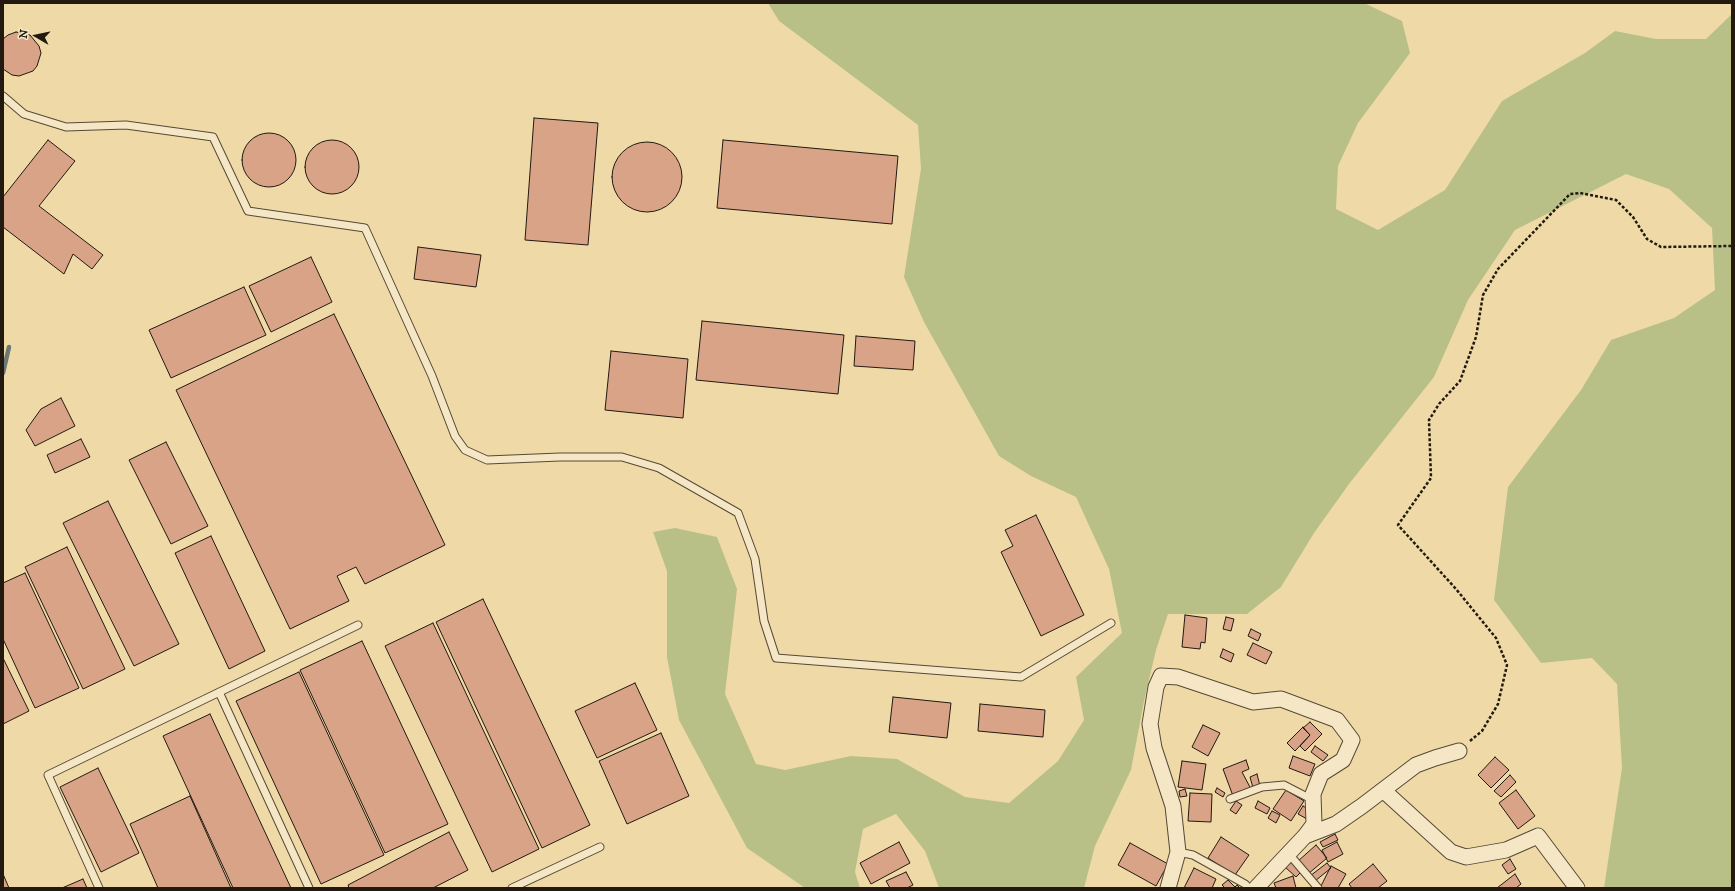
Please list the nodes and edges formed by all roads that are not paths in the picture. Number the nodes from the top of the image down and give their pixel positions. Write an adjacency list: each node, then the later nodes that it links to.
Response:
1 (3, 96): 2 (lane)
2 (1111, 623)
3 (358, 625): 4 (lane)
4 (219, 692): 13 (lane); 14 (lane)
5 (1459, 750): 6 (street)
6 (1383, 790): 9 (street); 20 (street)
7 (1230, 799): 8 (lane)
8 (1313, 800): 9 (street); 11 (street)
9 (1305, 836): 12 (street)
10 (600, 848): 15 (lane)
11 (1178, 852): 16 (street); 17 (lane)
12 (1289, 854): 18 (street); 19 (lane)
13 (99, 888)
14 (309, 888)
15 (512, 888)
16 (1168, 888)
17 (1249, 888)
18 (1256, 888)
19 (1318, 888)
20 (1577, 888)

